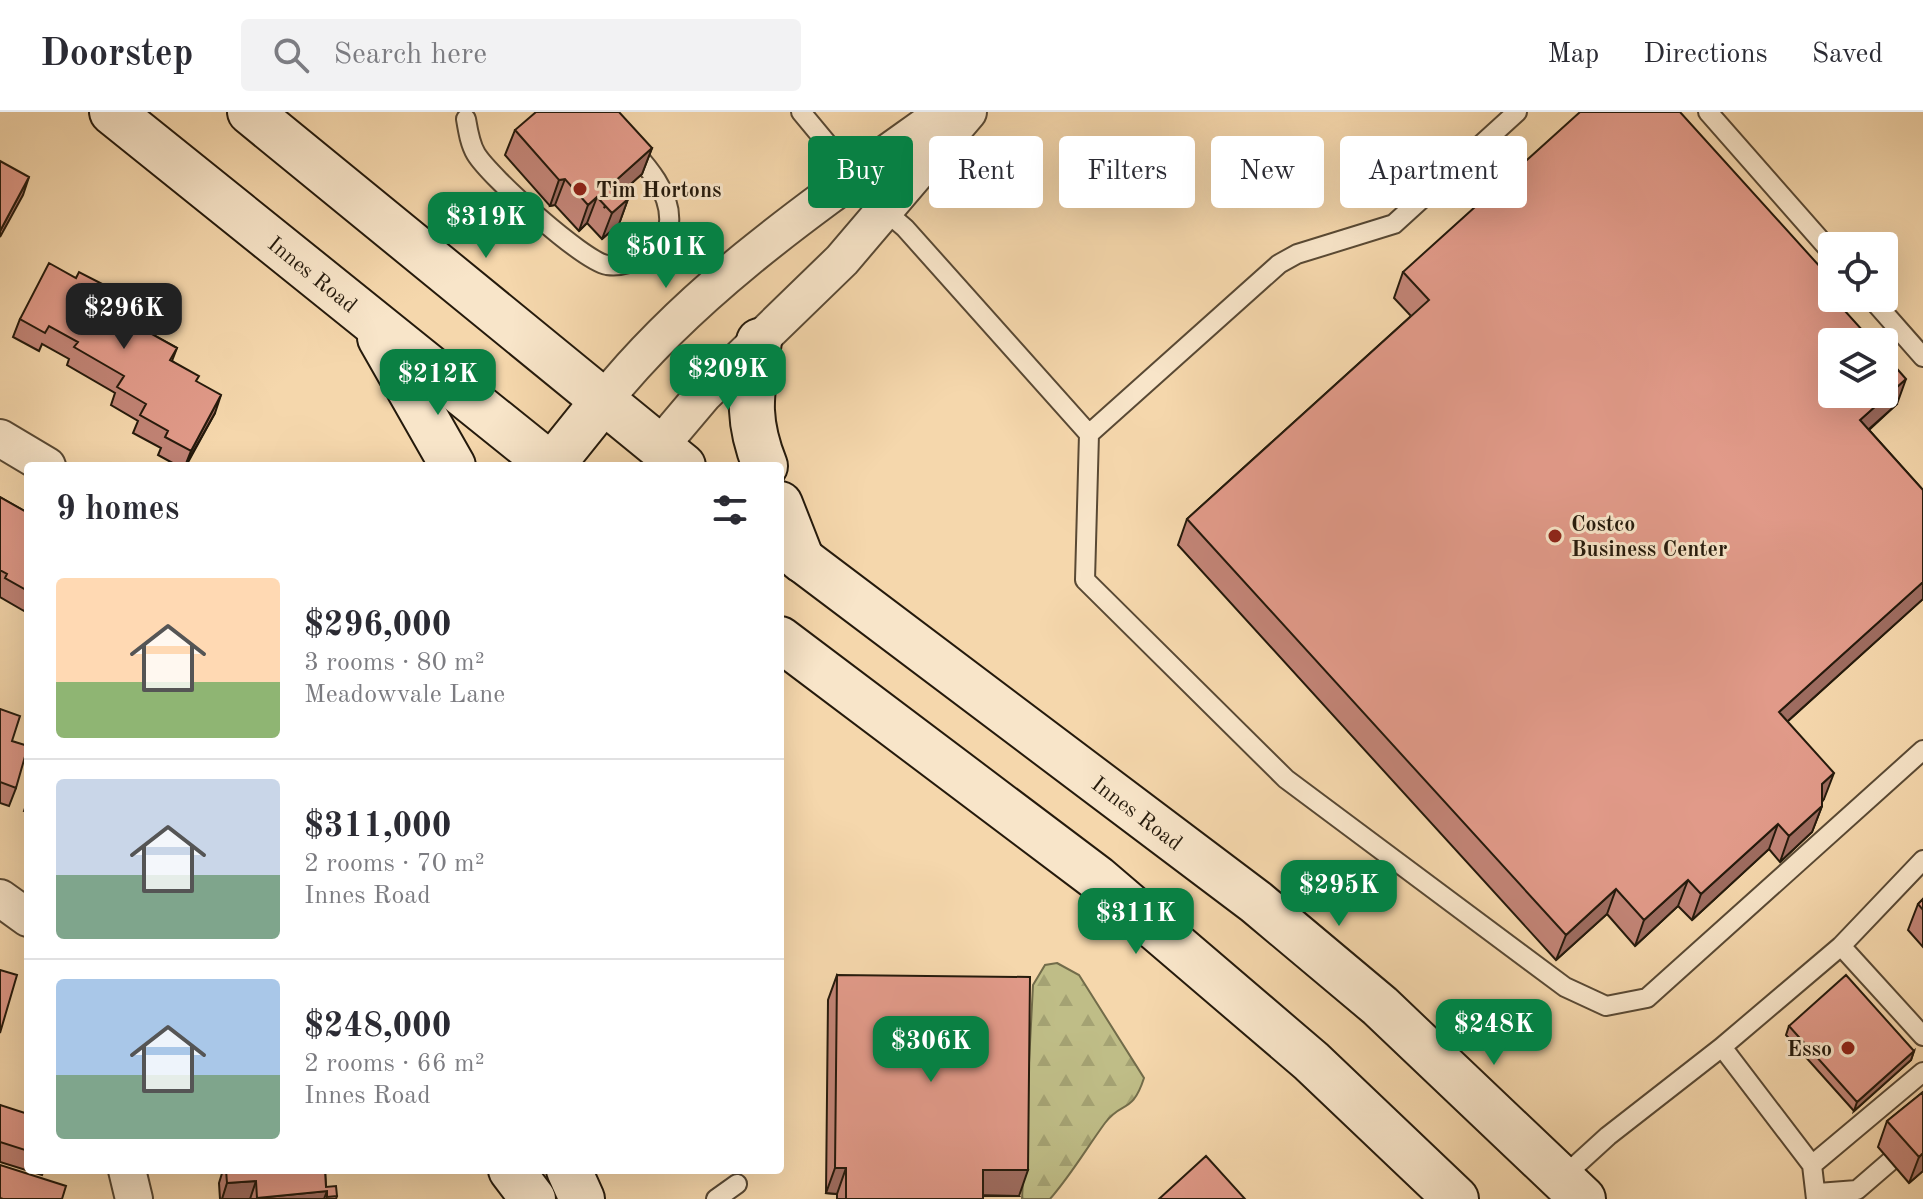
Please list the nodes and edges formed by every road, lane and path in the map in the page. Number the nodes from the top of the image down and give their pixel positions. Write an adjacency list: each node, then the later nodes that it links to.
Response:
1 (112, 112): 16 (main road, Innes Road)
2 (250, 112): 19 (main road)
3 (595, 112): 9 (lane)
4 (801, 112): 10 (lane)
5 (945, 112): 11 (street)
6 (968, 112): 13 (street)
7 (1517, 112): 20 (lane)
8 (1708, 112): 14 (lane)
9 (466, 119)
10 (821, 136)
11 (912, 136)
12 (813, 208): 19 (street)
13 (884, 210): 17 (street); 20 (lane)
14 (1818, 237)
15 (1883, 312): 18 (lane)
16 (366, 315): 24 (main road); 25 (main road, Innes Road)
17 (759, 341): 22 (street); 27 (main road)
18 (1923, 357)
19 (604, 400): 22 (main road); 26 (main road)
20 (1089, 434): 31 (lane)
21 (0, 438): 23 (street)
22 (662, 460)
23 (40, 462)
24 (451, 462)
25 (547, 462)
26 (555, 462)
27 (763, 462)
28 (784, 521): 29 (main road)
29 (791, 552): 45 (main road, Innes Road)
30 (784, 642): 51 (main road)
31 (1923, 750)
32 (1923, 860): 35 (lane)
33 (0, 898): 34 (street)
34 (24, 915)
35 (1841, 946): 36 (lane); 37 (lane)
36 (1923, 1036)
37 (1722, 1047): 40 (lane); 45 (lane)
38 (1923, 1072): 40 (lane)
39 (1923, 1133): 46 (lane)
40 (1812, 1165): 46 (lane)
41 (128, 1174): 47 (street)
42 (514, 1174): 48 (main road)
43 (571, 1174): 49 (main road)
44 (737, 1184): 50 (lane)
45 (1562, 1192)
46 (1817, 1196)
47 (134, 1199)
48 (533, 1199)
49 (582, 1199)
50 (716, 1199)
51 (1456, 1199)

